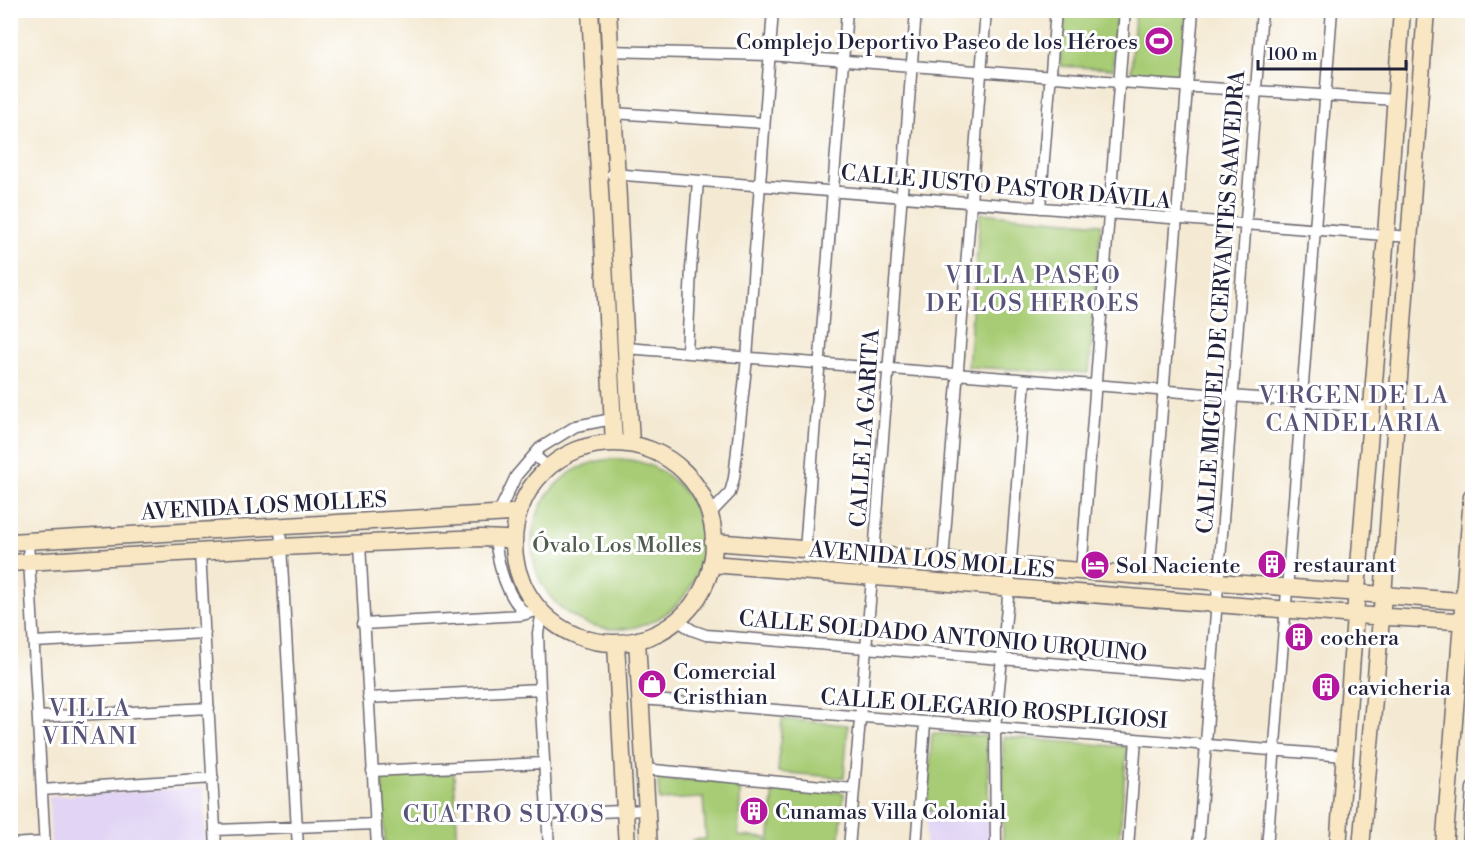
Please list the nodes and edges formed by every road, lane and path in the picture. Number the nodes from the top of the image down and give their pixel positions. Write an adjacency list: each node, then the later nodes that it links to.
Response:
1 (590, 10): 15 (street)
2 (608, 10): 14 (street)
3 (773, 10): 16 (street)
4 (847, 10): 17 (street)
5 (916, 10): 18 (street, CALLE LA GARITA)
6 (986, 10): 19 (street)
7 (1056, 10): 20 (street)
8 (1125, 10): 21 (street)
9 (1194, 10): 22 (street)
10 (1262, 10): 23 (street, CALLE MIGUEL DE CERVANTES SAAVEDRA)
11 (1332, 10): 24 (street)
12 (1402, 10): 25 (street)
13 (1426, 10): 41 (street)
14 (610, 51): 15 (street); 16 (street); 26 (street)
15 (592, 52): 28 (street)
16 (769, 55): 17 (street); 27 (street)
17 (843, 61): 18 (street); 32 (street)
18 (912, 66): 19 (street); 33 (street, CALLE LA GARITA)
19 (981, 72): 20 (street); 34 (street)
20 (1050, 77): 21 (street); 35 (street)
21 (1119, 82): 22 (street); 36 (street)
22 (1187, 87): 23 (street); 37 (street)
23 (1256, 92): 24 (street); 38 (street, CALLE MIGUEL DE CERVANTES SAAVEDRA)
24 (1326, 96): 25 (street); 39 (street)
25 (1396, 100): 40 (street)
26 (614, 113): 27 (street); 29 (street)
27 (764, 123): 31 (street)
28 (599, 173): 29 (street, CALLE JUSTO PASTOR DÁVILA); 54 (street)
29 (617, 175): 30 (street, CALLE JUSTO PASTOR DÁVILA); 42 (street)
30 (698, 181): 31 (street, CALLE JUSTO PASTOR DÁVILA); 43 (street)
31 (760, 186): 32 (street, CALLE JUSTO PASTOR DÁVILA); 44 (street)
32 (833, 192): 33 (street, CALLE JUSTO PASTOR DÁVILA); 45 (street)
33 (902, 197): 34 (street, CALLE JUSTO PASTOR DÁVILA); 46 (street, CALLE LA GARITA)
34 (971, 202): 35 (street, CALLE JUSTO PASTOR DÁVILA); 47 (street)
35 (1040, 208): 36 (street, CALLE JUSTO PASTOR DÁVILA)
36 (1109, 213): 37 (street, CALLE JUSTO PASTOR DÁVILA); 49 (street)
37 (1177, 219): 38 (street, CALLE JUSTO PASTOR DÁVILA); 50 (street)
38 (1245, 224): 39 (street, CALLE JUSTO PASTOR DÁVILA); 51 (street, CALLE MIGUEL DE CERVANTES SAAVEDRA)
39 (1315, 230): 40 (street, CALLE JUSTO PASTOR DÁVILA); 52 (street)
40 (1386, 235): 41 (street, CALLE JUSTO PASTOR DÁVILA); 53 (street)
41 (1410, 237): 86 (street)
42 (627, 348): 43 (street); 56 (street)
43 (687, 353): 44 (street)
44 (747, 358): 45 (street); 62 (street)
45 (819, 364): 46 (street); 71 (street)
46 (889, 369): 47 (street); 73 (street, CALLE LA GARITA)
47 (957, 375): 48 (street); 74 (street)
48 (1025, 380): 49 (street); 78 (street)
49 (1096, 385): 50 (street); 79 (street)
50 (1164, 391): 51 (street); 81 (street)
51 (1232, 396): 52 (street); 82 (street, CALLE MIGUEL DE CERVANTES SAAVEDRA)
52 (1302, 402): 53 (street); 84 (street)
53 (1371, 407): 85 (street)
54 (612, 419): 55 (street); 57 (street)
55 (614, 443): 56 (street); 58 (street)
56 (631, 444): 62 (street)
57 (534, 455): 58 (street); 61 (street)
58 (549, 467): 60 (street)
59 (1473, 496): 87 (street)
60 (519, 511): 61 (street, AVENIDA LOS MOLLES); 67 (street)
61 (498, 514): 63 (street, AVENIDA LOS MOLLES)
62 (709, 515): 68 (street)
63 (280, 527): 65 (street, AVENIDA LOS MOLLES); 70 (street)
64 (495, 538): 67 (street, AVENIDA LOS MOLLES); 69 (street, AVENIDA LOS MOLLES); 90 (street)
65 (28, 541): 66 (street, AVENIDA LOS MOLLES); 75 (street)
66 (10, 542)
67 (514, 542): 90 (street)
68 (713, 542): 71 (street, AVENIDA LOS MOLLES); 77 (street)
69 (360, 544): 70 (street, AVENIDA LOS MOLLES); 95 (street)
70 (281, 547): 72 (street, AVENIDA LOS MOLLES); 126 (street)
71 (805, 550): 73 (street, AVENIDA LOS MOLLES)
72 (200, 552): 75 (street, AVENIDA LOS MOLLES); 96 (street)
73 (874, 555): 74 (street, AVENIDA LOS MOLLES); 80 (street, CALLE LA GARITA)
74 (943, 561): 78 (street, AVENIDA LOS MOLLES)
75 (29, 562): 76 (street, AVENIDA LOS MOLLES); 98 (street)
76 (10, 563)
77 (711, 564): 80 (street, AVENIDA LOS MOLLES); 93 (street)
78 (1010, 566): 79 (street, AVENIDA LOS MOLLES); 83 (street)
79 (1081, 572): 81 (street, AVENIDA LOS MOLLES)
80 (872, 577): 83 (street, AVENIDA LOS MOLLES); 100 (street, CALLE LA GARITA)
81 (1149, 577): 82 (street, AVENIDA LOS MOLLES)
82 (1217, 583): 84 (street, AVENIDA LOS MOLLES); 88 (street, CALLE MIGUEL DE CERVANTES SAAVEDRA)
83 (1009, 587): 88 (street, AVENIDA LOS MOLLES); 101 (street)
84 (1287, 588): 85 (street, AVENIDA LOS MOLLES); 89 (street)
85 (1356, 594): 86 (street, AVENIDA LOS MOLLES); 91 (street)
86 (1383, 596): 87 (street, AVENIDA LOS MOLLES); 92 (street)
87 (1468, 602): 94 (street)
88 (1216, 604): 89 (street, AVENIDA LOS MOLLES); 102 (street, CALLE MIGUEL DE CERVANTES SAAVEDRA)
89 (1285, 609): 91 (street, AVENIDA LOS MOLLES); 113 (street)
90 (536, 612): 95 (street); 99 (street); 103 (street)
91 (1355, 615): 92 (street, AVENIDA LOS MOLLES); 114 (street)
92 (1381, 616): 94 (street, AVENIDA LOS MOLLES); 143 (street)
93 (677, 620): 97 (street); 100 (street, CALLE SOLDADO ANTONIO URQUINO)
94 (1467, 621): 144 (street)
95 (363, 624): 104 (street)
96 (205, 633): 98 (street); 106 (street)
97 (637, 640): 99 (street); 105 (street)
98 (34, 642): 107 (street)
99 (616, 643): 122 (street)
100 (866, 647): 101 (street, CALLE SOLDADO ANTONIO URQUINO); 108 (street, CALLE LA GARITA)
101 (1001, 659): 102 (street, CALLE SOLDADO ANTONIO URQUINO); 110 (street)
102 (1210, 676): 112 (street, CALLE MIGUEL DE CERVANTES SAAVEDRA)
103 (540, 688): 104 (street); 115 (street)
104 (368, 698): 117 (street)
105 (641, 699): 108 (street, CALLE OLEGARIO ROSPLIGIOSI); 116 (street)
106 (208, 708): 107 (street); 118 (street)
107 (38, 717): 121 (street)
108 (860, 718): 109 (street, CALLE OLEGARIO ROSPLIGIOSI); 120 (street, CALLE LA GARITA)
109 (925, 723): 110 (street, CALLE OLEGARIO ROSPLIGIOSI); 137 (street)
110 (995, 728): 111 (street, CALLE OLEGARIO ROSPLIGIOSI); 138 (street)
111 (1136, 739): 112 (street, CALLE OLEGARIO ROSPLIGIOSI); 139 (street)
112 (1205, 744): 113 (street, CALLE OLEGARIO ROSPLIGIOSI); 140 (street, CALLE MIGUEL DE CERVANTES SAAVEDRA)
113 (1275, 751): 114 (street, CALLE OLEGARIO ROSPLIGIOSI); 141 (street)
114 (1345, 756): 142 (street)
115 (544, 764): 117 (street); 124 (street)
116 (644, 769): 120 (street); 123 (street)
117 (372, 771): 125 (street)
118 (213, 778): 121 (street); 127 (street)
119 (1473, 788): 145 (street)
120 (854, 789): 136 (street, CALLE LA GARITA)
121 (42, 790): 129 (street)
122 (625, 810): 123 (street); 124 (street); 134 (street)
123 (647, 810): 135 (street)
124 (547, 814): 133 (street)
125 (376, 824): 126 (street); 132 (street)
126 (297, 828): 127 (street); 131 (street)
127 (216, 830): 130 (street)
128 (10, 844): 129 (street)
129 (45, 845)
130 (216, 848)
131 (298, 848)
132 (377, 848)
133 (549, 848)
134 (627, 848)
135 (649, 848)
136 (849, 848)
137 (916, 848)
138 (996, 848)
139 (1128, 848)
140 (1197, 848)
141 (1267, 848)
142 (1338, 848)
143 (1361, 848)
144 (1444, 848)
145 (1468, 848)

